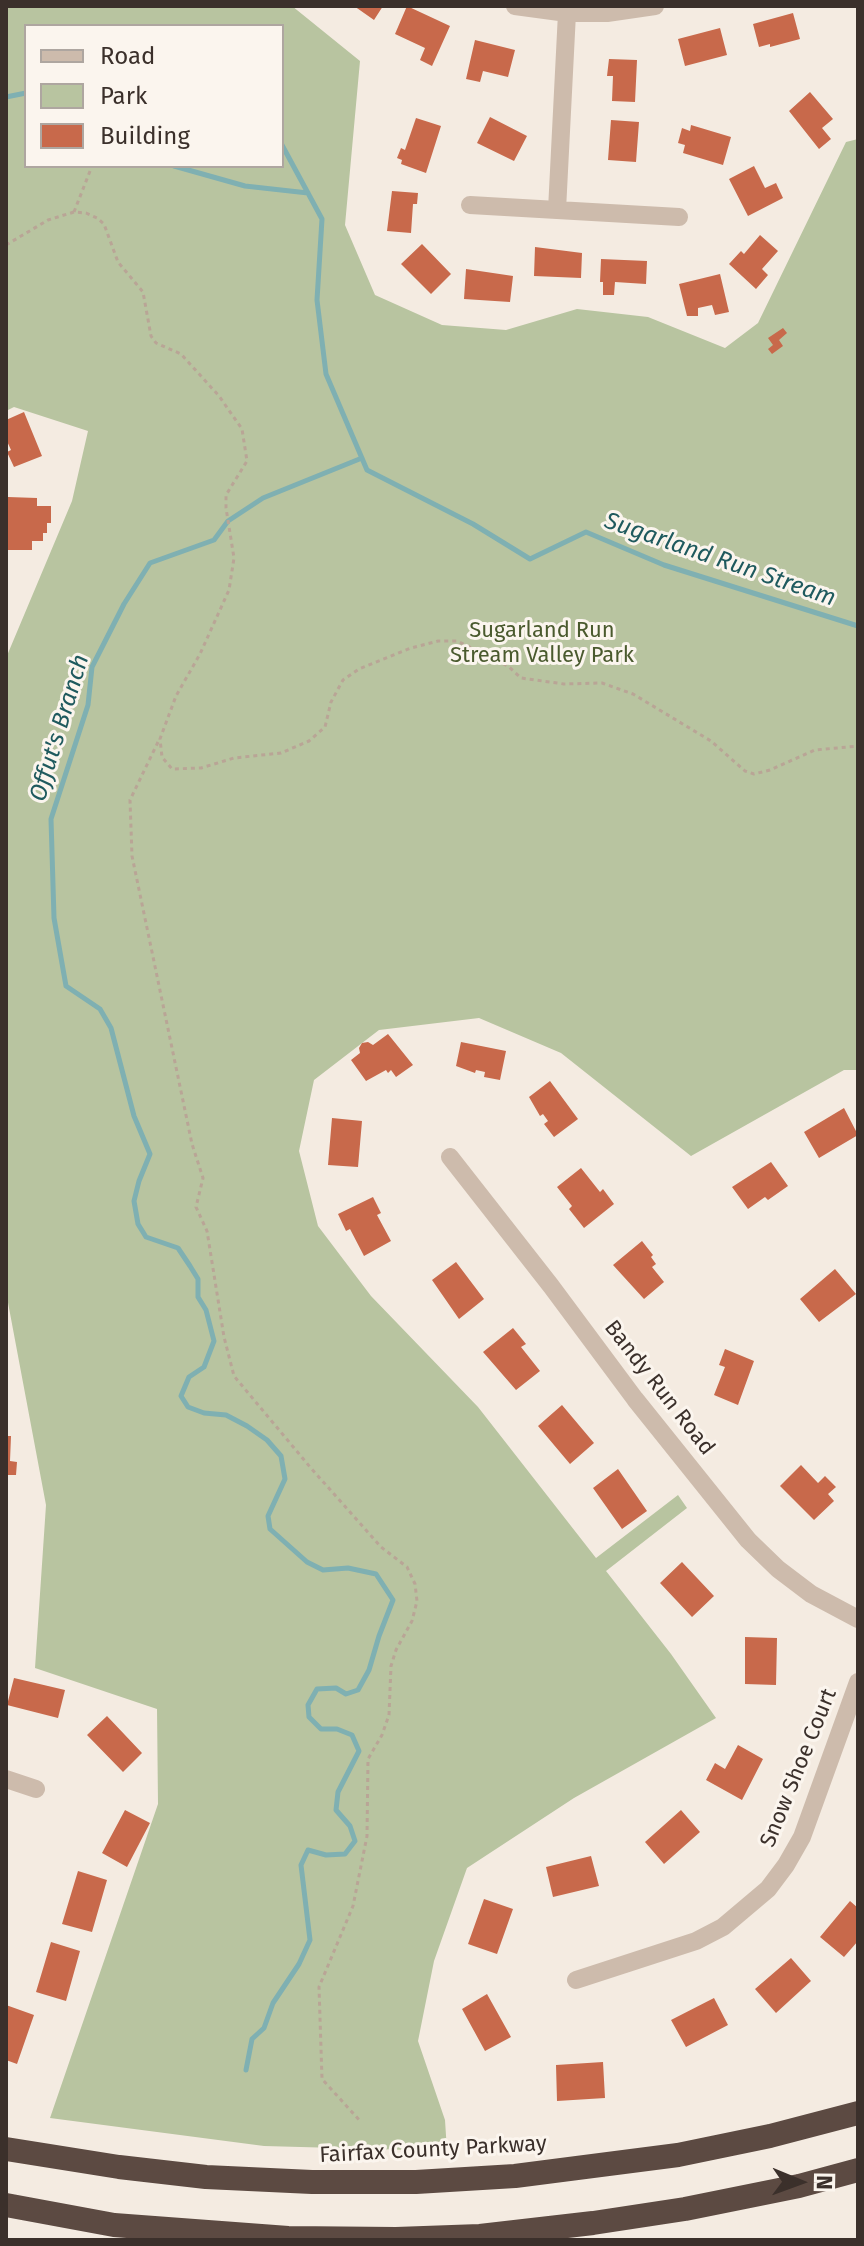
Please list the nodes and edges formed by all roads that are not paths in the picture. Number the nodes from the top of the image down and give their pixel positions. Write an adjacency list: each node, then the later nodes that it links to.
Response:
1 (515, 6): 3 (street)
2 (655, 6): 3 (street)
3 (567, 13): 5 (street)
4 (470, 205): 5 (street)
5 (557, 210): 6 (street)
6 (679, 217)
7 (450, 1157): 8 (street, Bandy Run Road)
8 (858, 1619)
9 (858, 1682): 12 (street, Snow Shoe Court)
10 (6, 1779): 11 (street)
11 (36, 1789)
12 (576, 1980)
13 (858, 2113): 14 (highway, Fairfax County Parkway)
14 (6, 2149)
15 (858, 2170): 16 (highway)
16 (6, 2205)

